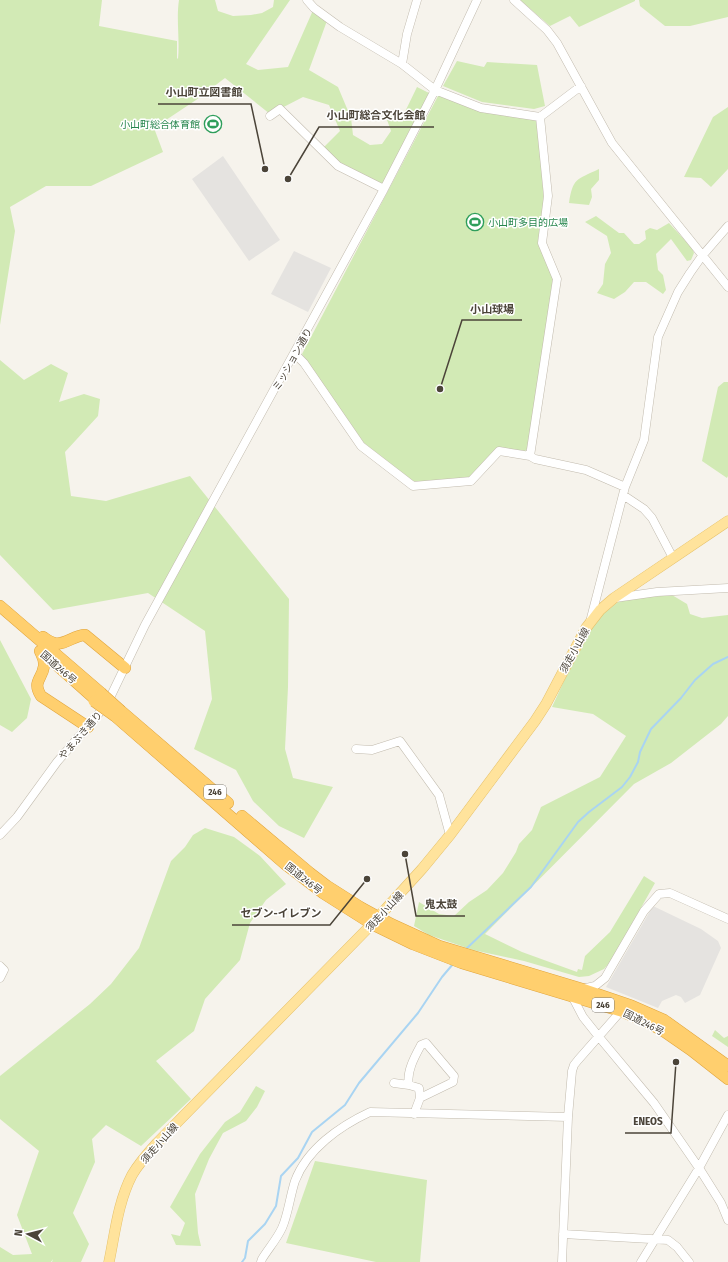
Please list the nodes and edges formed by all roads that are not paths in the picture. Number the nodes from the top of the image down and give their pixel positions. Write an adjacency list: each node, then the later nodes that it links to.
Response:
1 (307, 0): 5 (street)
2 (416, 0): 5 (street)
3 (477, 0): 7 (street, ミッション通り)
4 (514, 0): 6 (street)
5 (402, 64): 7 (street)
6 (581, 86): 9 (street); 12 (street)
7 (435, 90): 9 (street); 10 (street, ミッション通り)
8 (270, 116): 10 (street)
9 (540, 117): 15 (street)
10 (384, 189): 14 (street, ミッション通り)
11 (728, 226): 12 (street)
12 (702, 256): 13 (street); 16 (street)
13 (728, 287)
14 (295, 354): 15 (street); 24 (street, ミッション通り)
15 (530, 456): 16 (street)
16 (624, 491): 18 (street); 23 (street)
17 (728, 521): 18 (main road, 須走小山線)
18 (674, 558): 20 (main road, 須走小山線)
19 (728, 588): 20 (street)
20 (614, 598): 23 (main road, 須走小山線)
21 (0, 606): 25 (highway, 国道246号)
22 (0, 616): 27 (highway, 国道246号)
23 (590, 622): 34 (main road, 須走小山線)
24 (145, 625): 28 (street, やまぶき通り)
25 (24, 627): 26 (highway); 29 (highway, 国道246号)
26 (73, 638): 28 (highway); 29 (highway)
27 (40, 650): 30 (highway); 31 (highway, 国道246号)
28 (125, 668): 32 (street, やまぶき通り)
29 (76, 671): 31 (highway, 国道246号)
30 (39, 678): 31 (highway); 32 (highway)
31 (97, 698): 37 (highway, 国道246号 / 246, bridge)
32 (88, 727): 35 (street, やまぶき通り)
33 (356, 750): 34 (street)
34 (450, 834): 37 (main road, 須走小山線)
35 (0, 835)
36 (728, 919): 41 (street)
37 (375, 921): 38 (highway, 国道246号 / 246); 57 (main road, 須走小山線)
38 (463, 959): 41 (highway, 国道246号 / 246); 42 (highway, 国道246号 / 246)
39 (0, 966): 40 (street)
40 (0, 978)
41 (582, 989): 45 (highway, 国道246号 / 246)
42 (572, 996): 43 (highway, 国道246号 / 246); 44 (street)
43 (621, 1010): 44 (street); 46 (highway, 国道246号 / 246)
44 (598, 1037): 52 (street); 53 (street)
45 (728, 1066)
46 (728, 1079)
47 (394, 1083): 48 (street)
48 (409, 1085): 49 (street); 49 (street)
49 (420, 1098): 50 (street)
50 (414, 1114): 52 (street); 58 (street)
51 (728, 1115): 53 (street)
52 (568, 1117): 55 (street)
53 (699, 1168): 54 (street); 56 (street)
54 (728, 1220)
55 (563, 1234): 56 (street); 59 (street)
56 (655, 1240): 60 (street); 61 (street)
57 (109, 1262)
58 (261, 1262)
59 (562, 1262)
60 (642, 1262)
61 (689, 1262)

